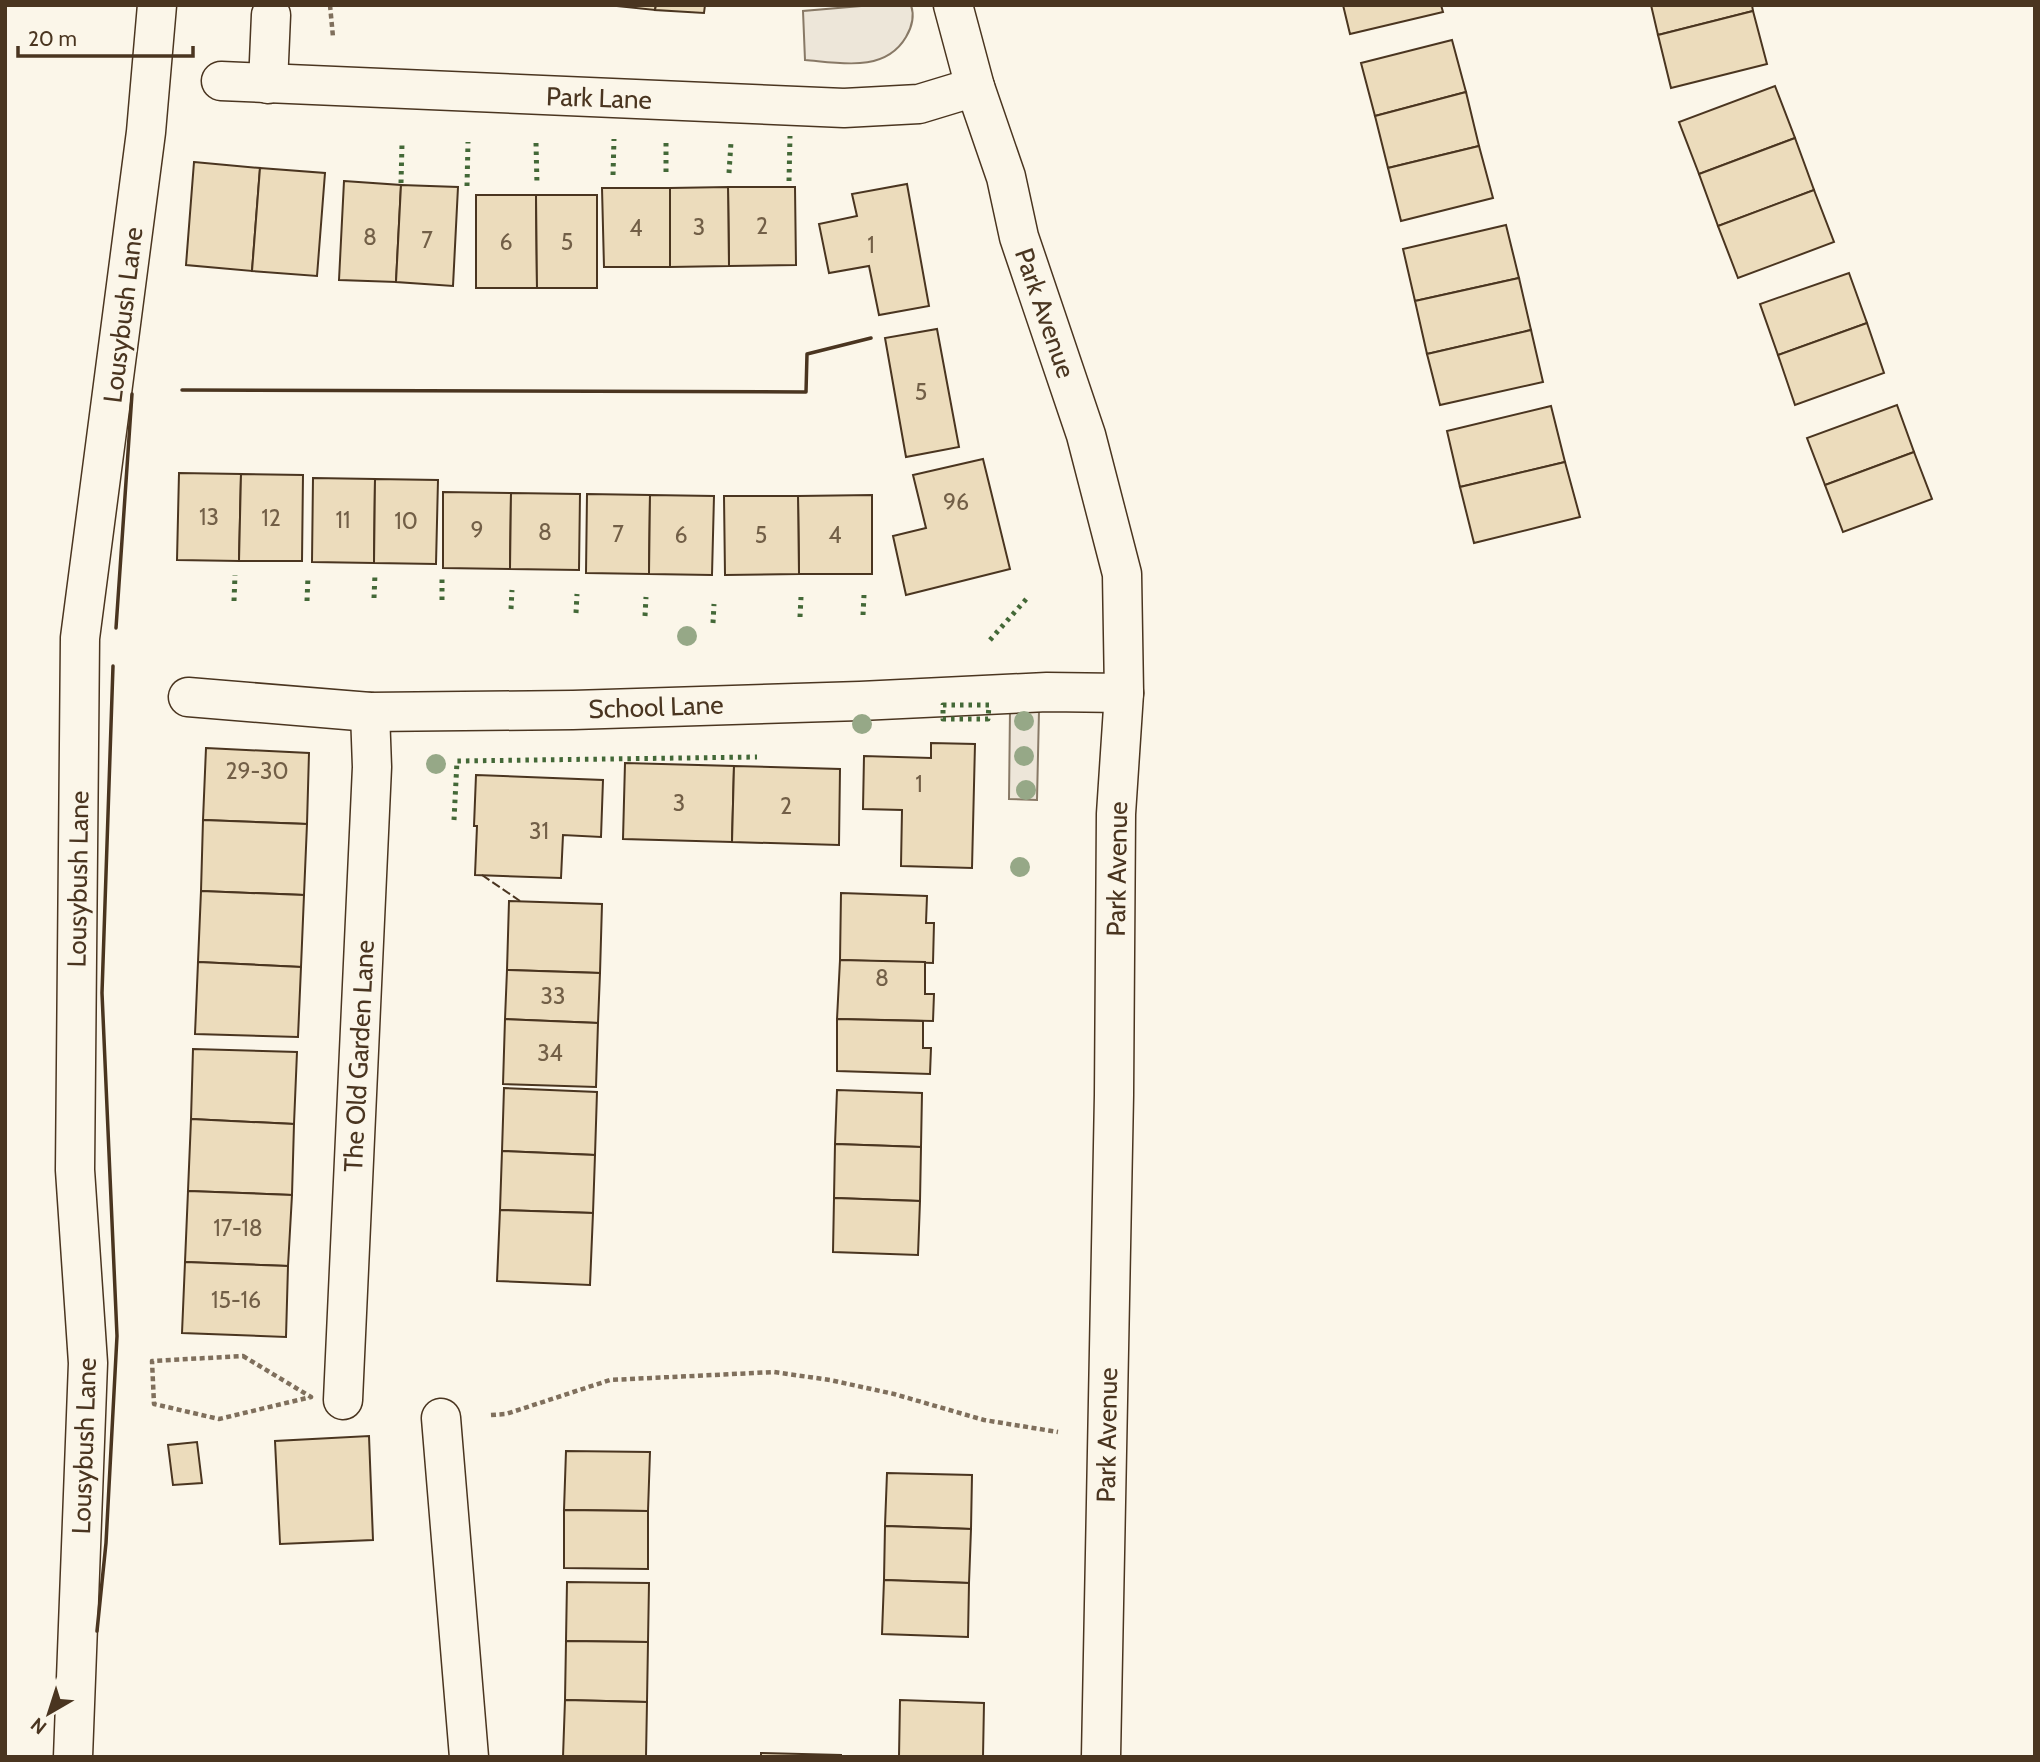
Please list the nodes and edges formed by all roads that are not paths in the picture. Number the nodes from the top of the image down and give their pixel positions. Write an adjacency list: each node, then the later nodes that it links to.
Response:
1 (157, 5): 12 (street, Lousybush Lane)
2 (953, 5): 6 (street, Park Avenue)
3 (271, 15): 5 (street)
4 (220, 81): 5 (street, Park Lane)
5 (268, 84): 6 (street, Park Lane)
6 (975, 86): 7 (street, Park Avenue)
7 (1124, 694): 9 (street, School Lane); 14 (street, Park Avenue)
8 (188, 698): 9 (street, School Lane)
9 (370, 712): 10 (street, The Old Garden Lane)
10 (327, 1398)
11 (441, 1418): 13 (street)
12 (73, 1757)
13 (469, 1757)
14 (1101, 1757)

